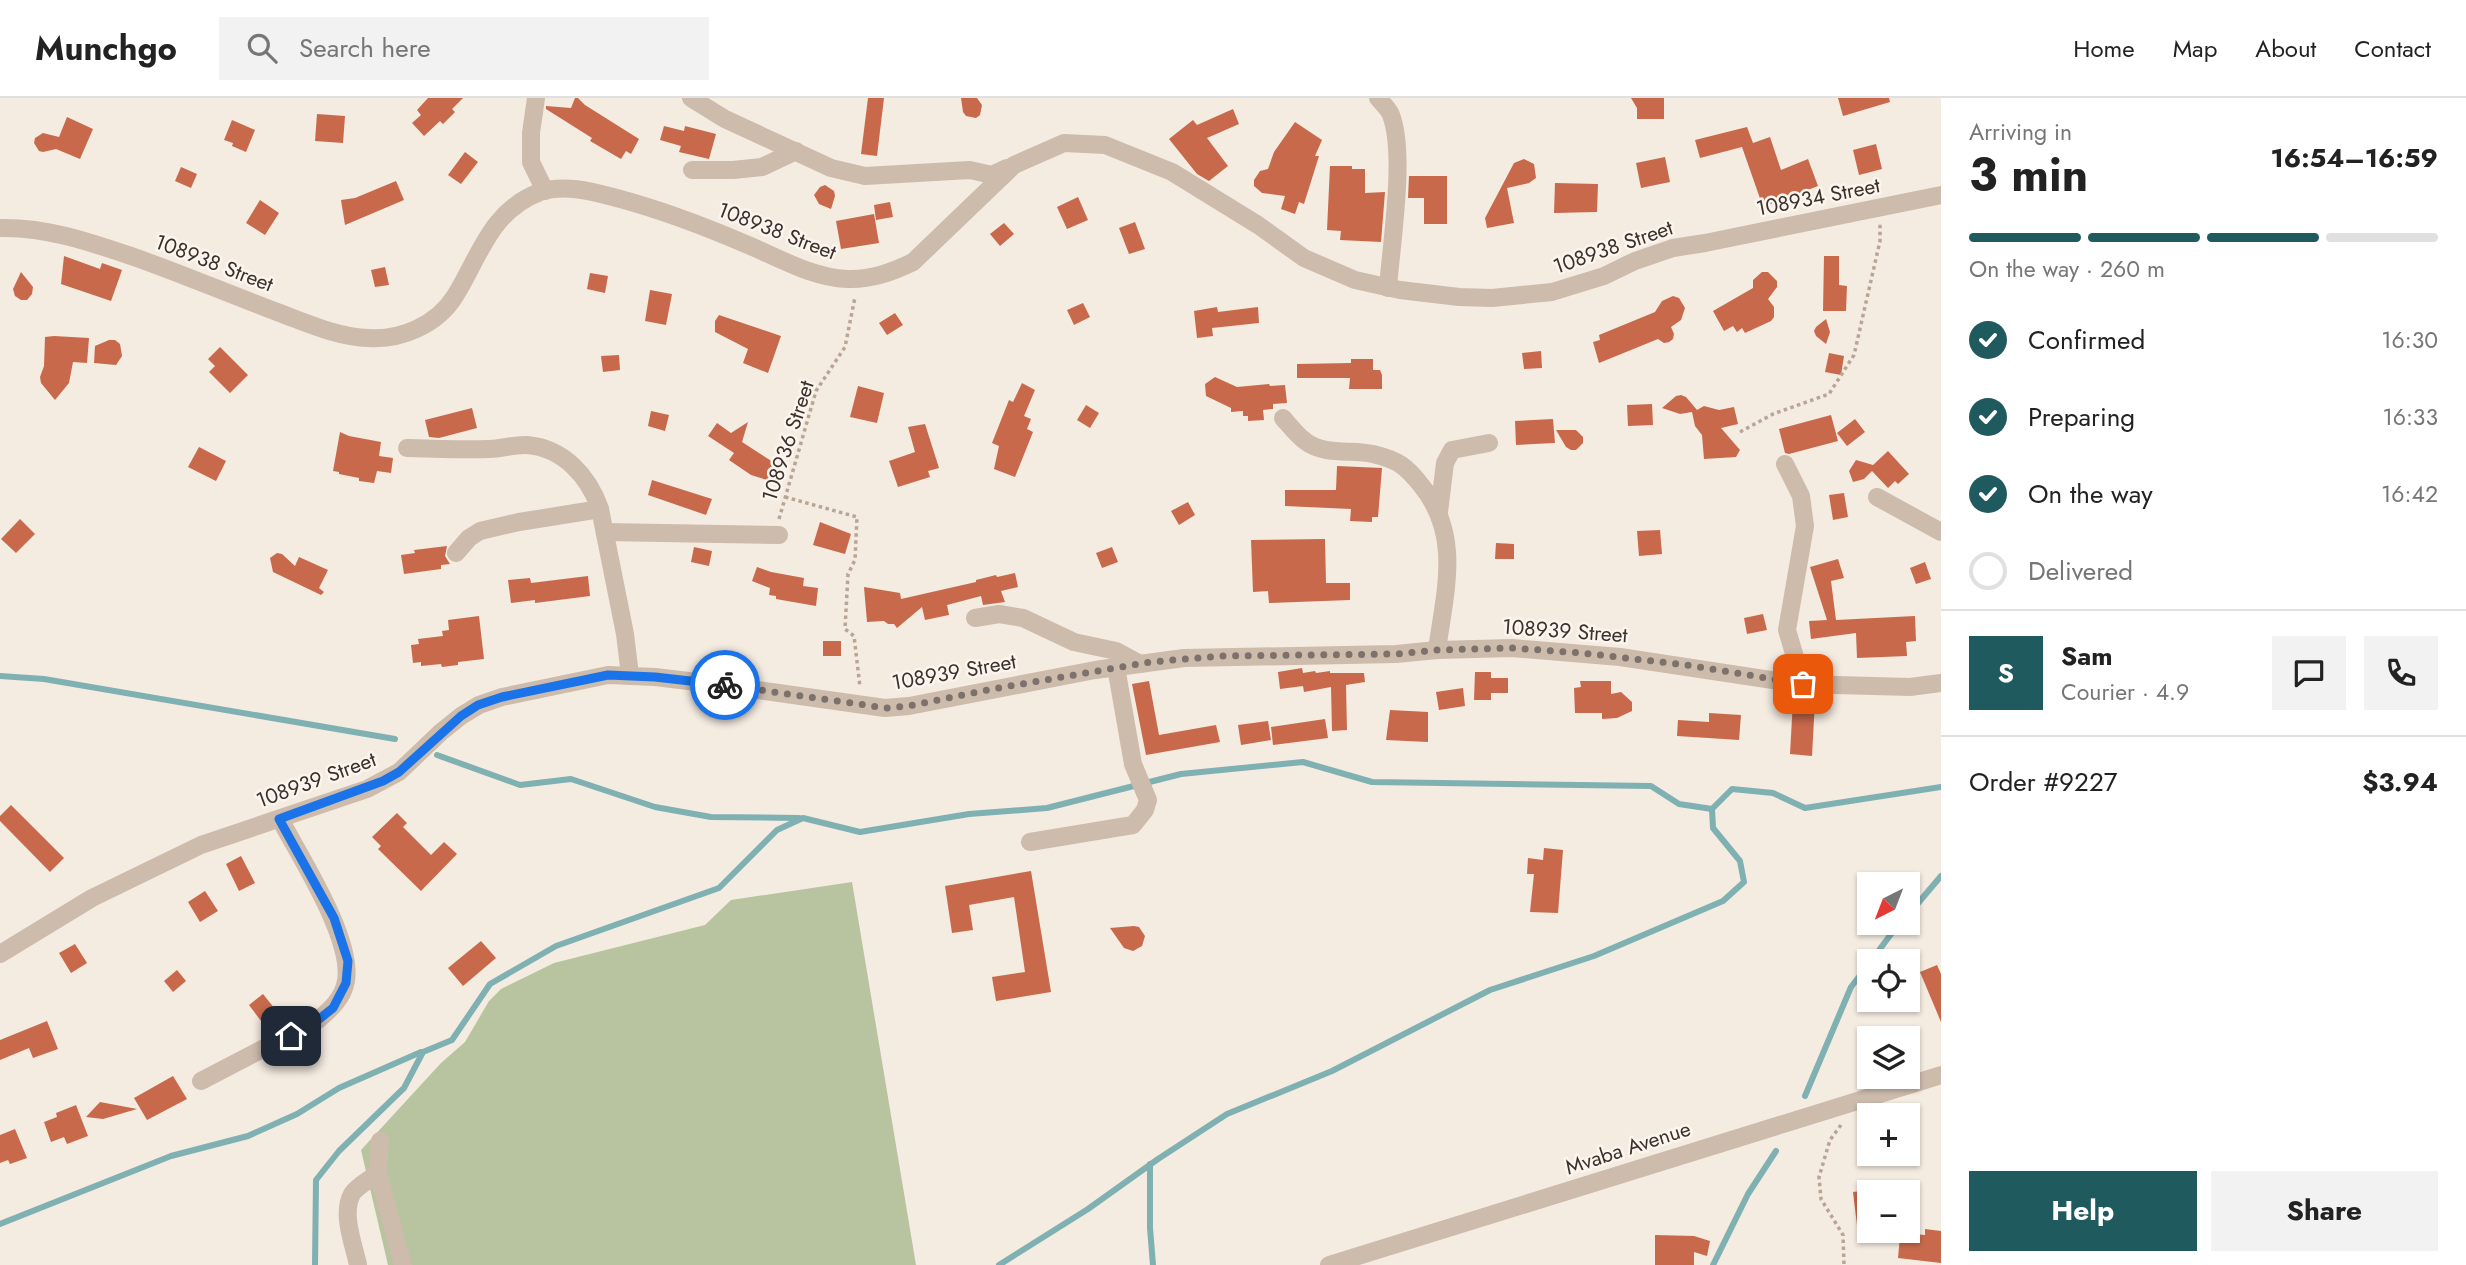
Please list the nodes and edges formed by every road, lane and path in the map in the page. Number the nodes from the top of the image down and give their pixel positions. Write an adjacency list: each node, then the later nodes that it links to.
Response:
1 (536, 98): 7 (street)
2 (691, 98): 4 (street)
3 (1378, 98): 13 (street)
4 (796, 151): 5 (street); 6 (street)
5 (1014, 165): 12 (street, 108938 Street); 13 (street, 108938 Street)
6 (692, 170)
7 (545, 191): 10 (street, 108938 Street); 12 (street, 108938 Street)
8 (1941, 195): 9 (street, 108934 Street)
9 (1880, 208): 11 (street, 108934 Street); 15 (path)
10 (0, 228)
11 (1705, 243): 13 (street, 108938 Street)
12 (859, 279): 19 (path, 108936 Street)
13 (1388, 288)
14 (1283, 418): 22 (street)
15 (1740, 432)
16 (1489, 443): 22 (street)
17 (407, 448): 21 (street)
18 (1785, 464): 33 (street)
19 (786, 497): 25 (path, 108936 Street); 34 (path)
20 (1877, 497): 23 (street)
21 (600, 509): 24 (street); 26 (street)
22 (1439, 512): 28 (street)
23 (1941, 532)
24 (605, 533): 25 (street); 31 (street)
25 (779, 535)
26 (456, 553)
27 (975, 618): 29 (street)
28 (1437, 650): 29 (street, 108939 Street); 33 (street, 108939 Street)
29 (1140, 664): 30 (street, 108939 Street)
30 (1116, 667): 34 (street, 108939 Street); 36 (street)
31 (630, 675): 34 (street, 108939 Street); 35 (street, 108939 Street)
32 (1941, 683): 33 (street, 108939 Street)
33 (1803, 684)
34 (863, 706)
35 (279, 819): 37 (street, 108939 Street); 39 (street)
36 (1030, 842)
37 (0, 954)
38 (1941, 1075): 40 (street, Mvaba Avenue)
39 (201, 1081)
40 (1862, 1099): 43 (street, Mvaba Avenue); 47 (path)
41 (380, 1142): 42 (street)
42 (378, 1174): 44 (street); 45 (street)
43 (1352, 1262): 46 (street, Mvaba Avenue)
44 (358, 1265)
45 (403, 1265)
46 (1329, 1265)
47 (1844, 1265)

